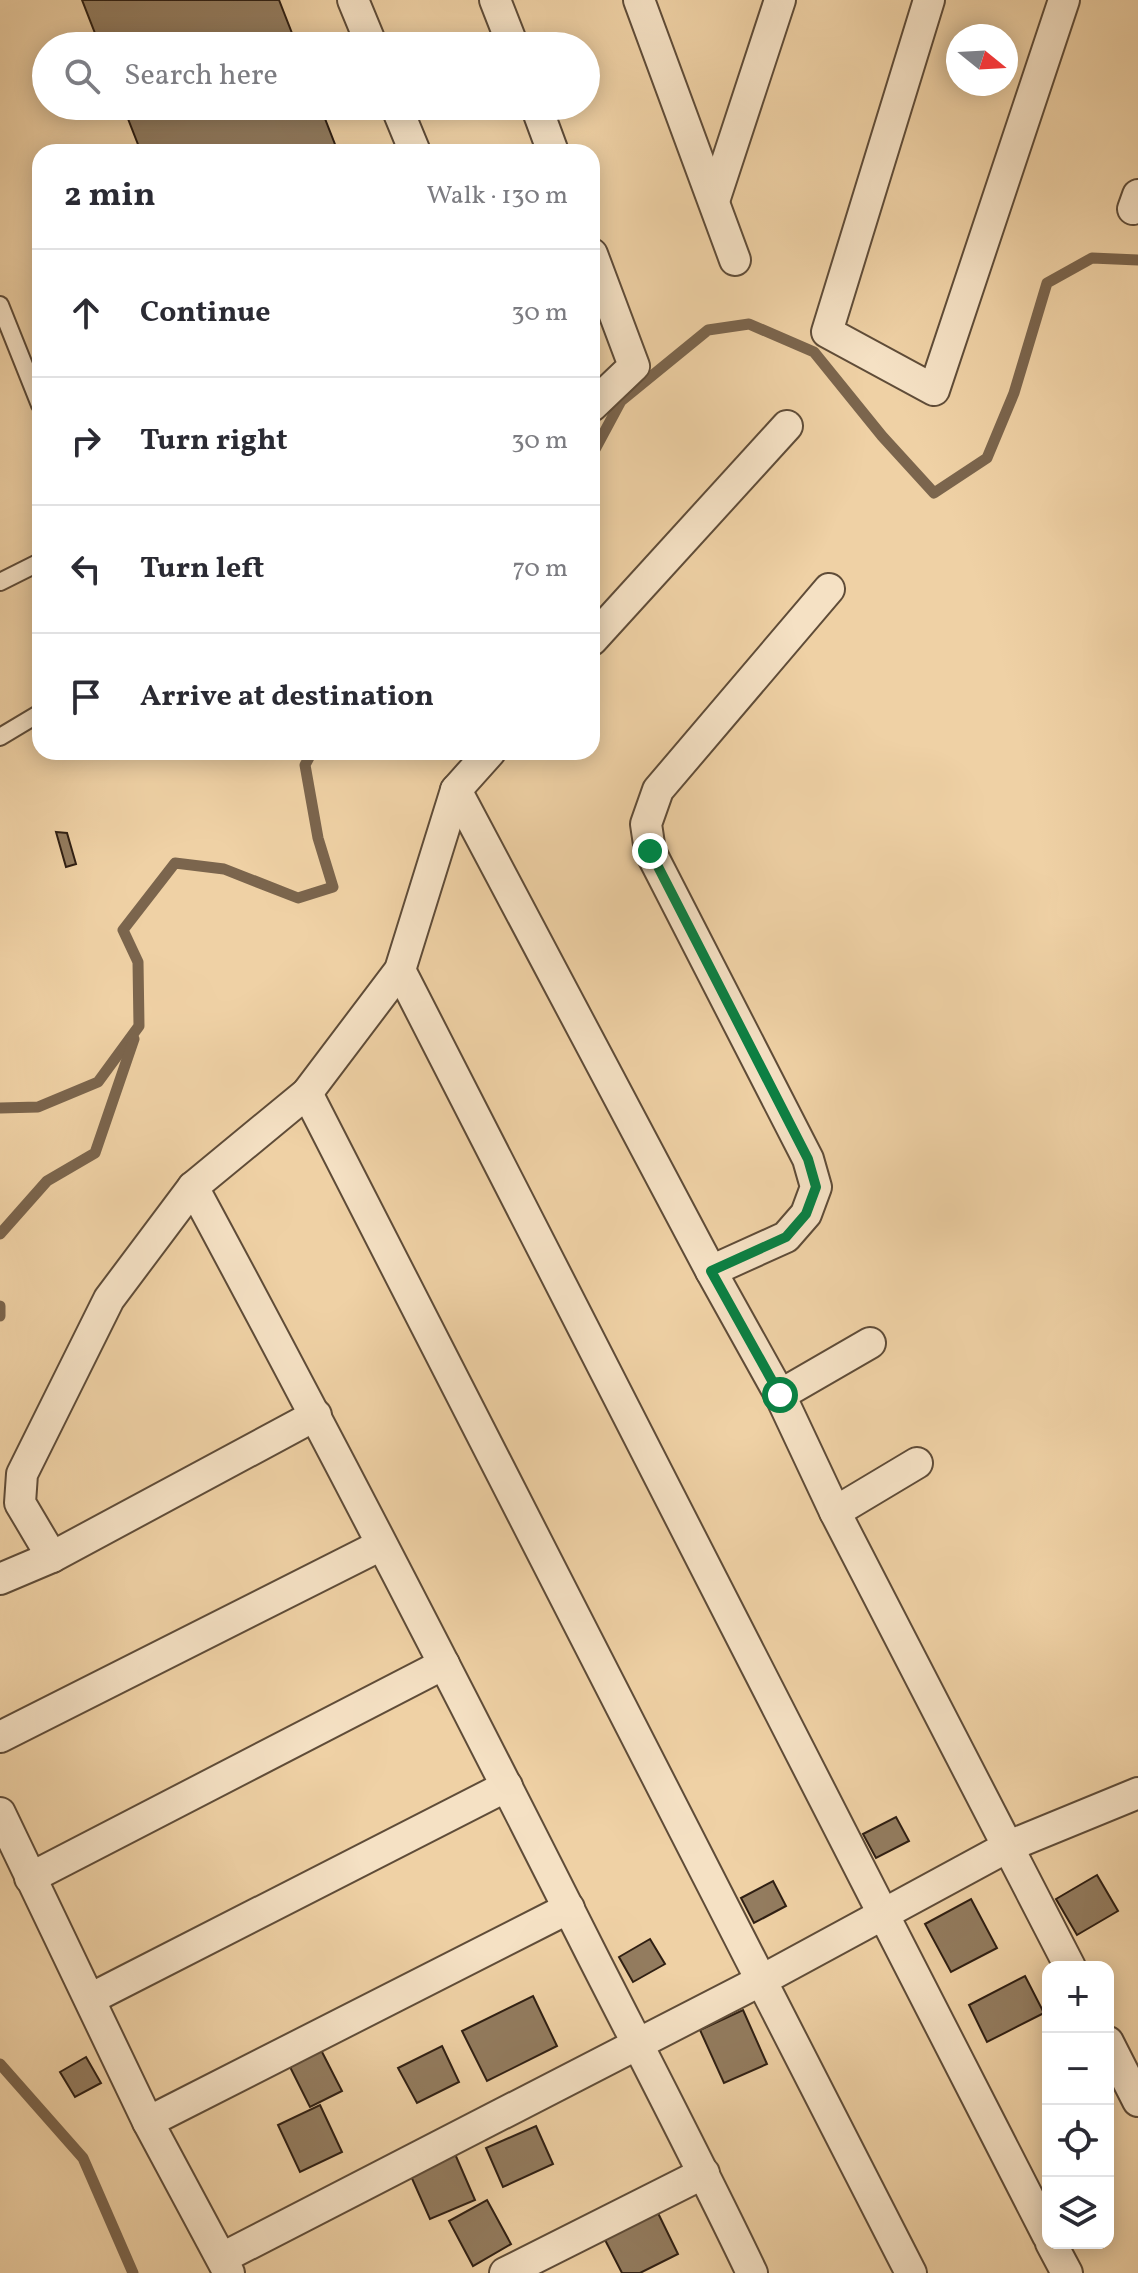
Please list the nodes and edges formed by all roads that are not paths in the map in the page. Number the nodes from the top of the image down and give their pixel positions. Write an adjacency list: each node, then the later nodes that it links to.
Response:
1 (353, 0): 7 (street)
2 (495, 0): 8 (street)
3 (639, 0): 13 (street)
4 (780, 0): 13 (street)
5 (929, 0): 6 (street)
6 (1064, 0)
7 (366, 32)
8 (508, 32)
9 (402, 120): 11 (street)
10 (541, 120): 12 (street)
11 (412, 144)
12 (550, 144)
13 (714, 201): 14 (street)
14 (735, 260)
15 (600, 275): 19 (street)
16 (0, 305): 17 (lane)
17 (3, 322): 18 (lane)
18 (32, 387)
19 (600, 398)
20 (787, 426): 24 (street)
21 (32, 566): 22 (lane)
22 (0, 582)
23 (829, 589): 32 (street)
24 (600, 631)
25 (32, 718): 26 (lane)
26 (0, 737)
27 (483, 760): 28 (street)
28 (456, 790): 29 (street); 32 (street)
29 (400, 970): 30 (street); 49 (street)
30 (307, 1093): 31 (street); 51 (street)
31 (193, 1187): 35 (street); 39 (street)
32 (711, 1271): 34 (street)
33 (870, 1343): 34 (street)
34 (780, 1395): 37 (street)
35 (316, 1415): 38 (street); 39 (street)
36 (917, 1463): 37 (street)
37 (835, 1512): 46 (street)
38 (381, 1545): 41 (street); 42 (street)
39 (52, 1557): 40 (street)
40 (0, 1579)
41 (444, 1664): 43 (street); 47 (street)
42 (0, 1737)
43 (507, 1786): 48 (street); 52 (street)
44 (1138, 1793): 46 (street)
45 (0, 1813): 47 (street)
46 (1009, 1846): 49 (street); 50 (street)
47 (30, 1878): 52 (street)
48 (569, 1908): 53 (street); 56 (street)
49 (883, 1915): 51 (street); 58 (street)
50 (1067, 1961)
51 (762, 1980): 53 (street); 63 (street)
52 (90, 1999): 56 (street)
53 (637, 2044): 57 (street); 60 (street)
54 (1114, 2054): 55 (street)
55 (1138, 2101)
56 (148, 2122): 60 (street)
57 (704, 2173): 61 (street); 62 (street)
58 (1042, 2224)
59 (1054, 2249): 64 (street)
60 (226, 2266)
61 (505, 2273)
62 (752, 2273)
63 (911, 2273)
64 (1067, 2273)

